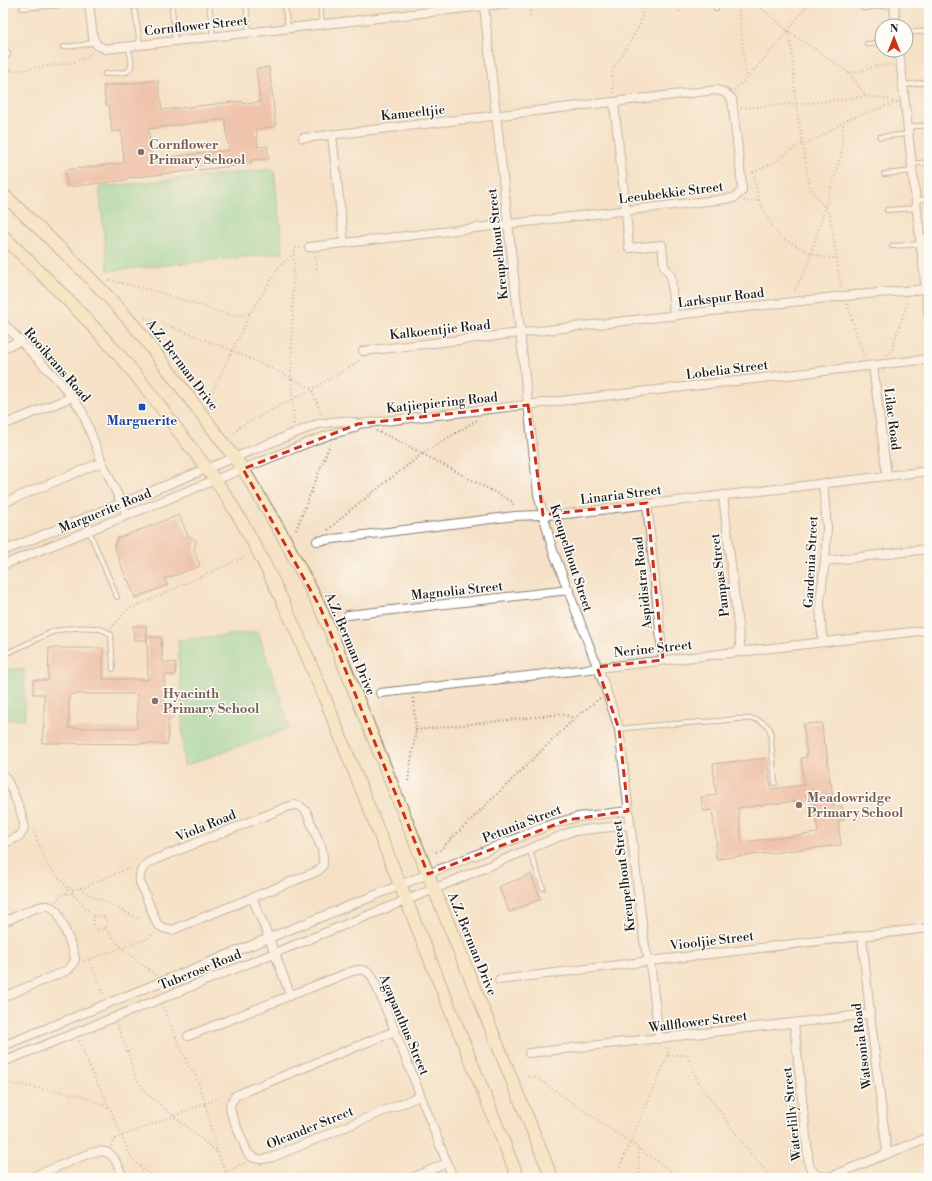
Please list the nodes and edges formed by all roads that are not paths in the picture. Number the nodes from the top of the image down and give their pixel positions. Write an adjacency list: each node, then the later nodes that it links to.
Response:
1 (89, 3): 10 (lane); 23 (street)
2 (209, 3): 21 (lane)
3 (246, 3): 19 (lane)
4 (284, 3): 17 (lane)
5 (320, 3): 16 (lane)
6 (509, 3): 9 (street, Cornflower Street)
7 (715, 3): 13 (lane)
8 (894, 4): 12 (lane); 15 (street)
9 (484, 6): 16 (street, Cornflower Street); 34 (street, Kreupelhout Street)
10 (22, 8)
11 (172, 8): 22 (lane)
12 (864, 8)
13 (716, 9)
14 (135, 11): 26 (lane)
15 (895, 18)
16 (322, 24): 17 (street, Cornflower Street)
17 (288, 28): 19 (street, Cornflower Street)
18 (928, 31): 20 (lane)
19 (249, 32): 21 (street, Cornflower Street)
20 (914, 32)
21 (213, 37): 22 (street, Cornflower Street)
22 (175, 41): 26 (street, Cornflower Street)
23 (96, 44): 27 (lane); 28 (street, Cornflower Street)
24 (867, 44): 25 (lane)
25 (874, 44)
26 (140, 45): 28 (street, Cornflower Street)
27 (63, 46)
28 (128, 46): 30 (lane)
29 (900, 58): 32 (street)
30 (105, 74)
31 (929, 82): 32 (lane)
32 (903, 85): 36 (street)
33 (614, 103): 34 (street); 47 (street); 47 (street, Leeubekkie Street)
34 (496, 116): 37 (street, Kameeltjie); 48 (street, Kreupelhout Street)
35 (929, 125): 36 (lane)
36 (908, 130): 38 (lane); 41 (street)
37 (332, 135): 39 (street, Kameeltjie); 52 (street)
38 (880, 137)
39 (303, 138)
40 (929, 162): 41 (lane)
41 (912, 167): 42 (lane); 45 (street)
42 (884, 174)
43 (3, 194): 70 (main road, A.Z. Berman Drive)
44 (929, 199): 45 (lane)
45 (916, 204): 46 (lane); 51 (street)
46 (887, 210)
47 (626, 211): 48 (street, Leeubekkie Street); 58 (street)
48 (508, 224): 52 (street); 60 (street, Kreupelhout Street)
49 (3, 236): 72 (main road)
50 (929, 236): 51 (lane)
51 (920, 241): 54 (lane); 55 (street)
52 (344, 243): 53 (street)
53 (312, 246)
54 (892, 246)
55 (927, 274): 56 (street)
56 (926, 289): 57 (street); 58 (street, Larkspur Road)
57 (929, 313)
58 (674, 316): 60 (street, Larkspur Road)
59 (3, 323): 61 (street, Rooikrans Road)
60 (520, 332): 63 (street, Kalkoentjie Road); 67 (street, Kreupelhout Street)
61 (21, 341): 62 (street); 66 (street, Rooikrans Road)
62 (3, 348)
63 (363, 351)
64 (929, 359): 65 (street, Lobelia Street)
65 (873, 366): 67 (street, Lobelia Street); 75 (street, Lilac Road)
66 (72, 397): 69 (street); 71 (street, Rooikrans Road)
67 (528, 405): 68 (street, Katjiepiering Road); 83 (street, Kreupelhout Street)
68 (358, 424): 70 (street, Katjiepiering Road); 73 (street, Katjiepiering Road)
69 (3, 425)
70 (234, 457): 72 (street, Marguerite Road); 73 (main road, A.Z. Berman Drive)
71 (102, 462): 79 (street); 80 (street, Rooikrans Road)
72 (207, 468): 76 (main road); 80 (street, Marguerite Road)
73 (243, 469): 76 (street, Marguerite Road); 108 (main road, A.Z. Berman Drive)
74 (929, 471): 75 (street, Linaria Street)
75 (887, 476): 77 (street, Linaria Street)
76 (216, 480): 82 (street, Marguerite Road); 109 (main road)
77 (823, 483): 78 (street, Linaria Street); 88 (street, Gardenia Street)
78 (723, 494): 81 (street, Linaria Street); 95 (street, Pampas Street)
79 (3, 503)
80 (120, 503): 82 (street, Rooikrans Road); 87 (street, Marguerite Road)
81 (647, 503): 83 (street, Linaria Street); 97 (street, Aspidistra Road)
82 (127, 515): 84 (street, Marguerite Road)
83 (544, 515): 85 (street, Linaria Street); 90 (street, Kreupelhout Street)
84 (89, 530): 89 (street, Marguerite Road); 91 (lane)
85 (316, 541)
86 (929, 549): 88 (street)
87 (3, 551)
88 (825, 560): 94 (street, Gardenia Street)
89 (3, 565)
90 (568, 590): 92 (street, Magnolia Street); 98 (street, Kreupelhout Street)
91 (117, 597)
92 (348, 615)
93 (929, 630): 94 (street, Nerine Street)
94 (823, 642): 95 (street, Nerine Street)
95 (741, 652): 97 (street, Nerine Street)
96 (3, 655): 99 (lane)
97 (663, 660): 98 (street, Nerine Street)
98 (597, 667): 100 (street, Nerine Street); 101 (street, Kreupelhout Street)
99 (113, 669)
100 (380, 693)
101 (619, 729): 103 (lane); 104 (street, Kreupelhout Street)
102 (3, 775): 106 (street)
103 (775, 783)
104 (628, 811): 105 (street, Kreupelhout Street); 108 (street, Petunia Street)
105 (630, 825): 107 (street, Petunia Street); 119 (street, Kreupelhout Street)
106 (3, 843)
107 (529, 849): 110 (lane); 111 (street, Petunia Street)
108 (428, 874): 109 (street, Petunia Street); 111 (main road, A.Z. Berman Drive)
109 (400, 885): 113 (main road); 117 (street, Tuberose Road)
110 (544, 888)
111 (434, 889): 113 (street, Petunia Street); 140 (main road, A.Z. Berman Drive)
112 (252, 897): 112 (street, Viola Road); 117 (street)
113 (407, 900): 118 (street, Tuberose Road); 139 (main road)
114 (3, 922): 122 (street)
115 (929, 928): 116 (street, Viooljie Street)
116 (862, 936): 119 (street, Viooljie Street); 123 (street, Watsonia Road)
117 (269, 938): 118 (street); 128 (street, Tuberose Road)
118 (275, 953): 121 (street); 130 (street, Tuberose Road)
119 (650, 961): 120 (street, Viooljie Street); 127 (street, Kreupelhout Street)
120 (499, 980)
121 (290, 994): 125 (street, Agapanthus Street); 126 (street, Agapanthus Street)
122 (3, 997)
123 (870, 1014): 124 (street, Wallflower Street); 133 (street, Watsonia Road)
124 (794, 1023): 127 (street, Wallflower Street); 133 (street, Waterlilly Street)
125 (395, 1031): 131 (street, Agapanthus Street); 131 (street, Oleander Street)
126 (188, 1036)
127 (659, 1039): 129 (street, Wallflower Street)
128 (3, 1046)
129 (529, 1053)
130 (3, 1062)
131 (420, 1096): 134 (street, Agapanthus Street)
132 (929, 1137): 133 (street, Waterlilly Street)
133 (888, 1153)
134 (447, 1163): 137 (street); 138 (street, Agapanthus Street)
135 (30, 1178): 136 (street)
136 (123, 1178)
137 (411, 1178)
138 (453, 1178)
139 (518, 1178)
140 (552, 1178)

